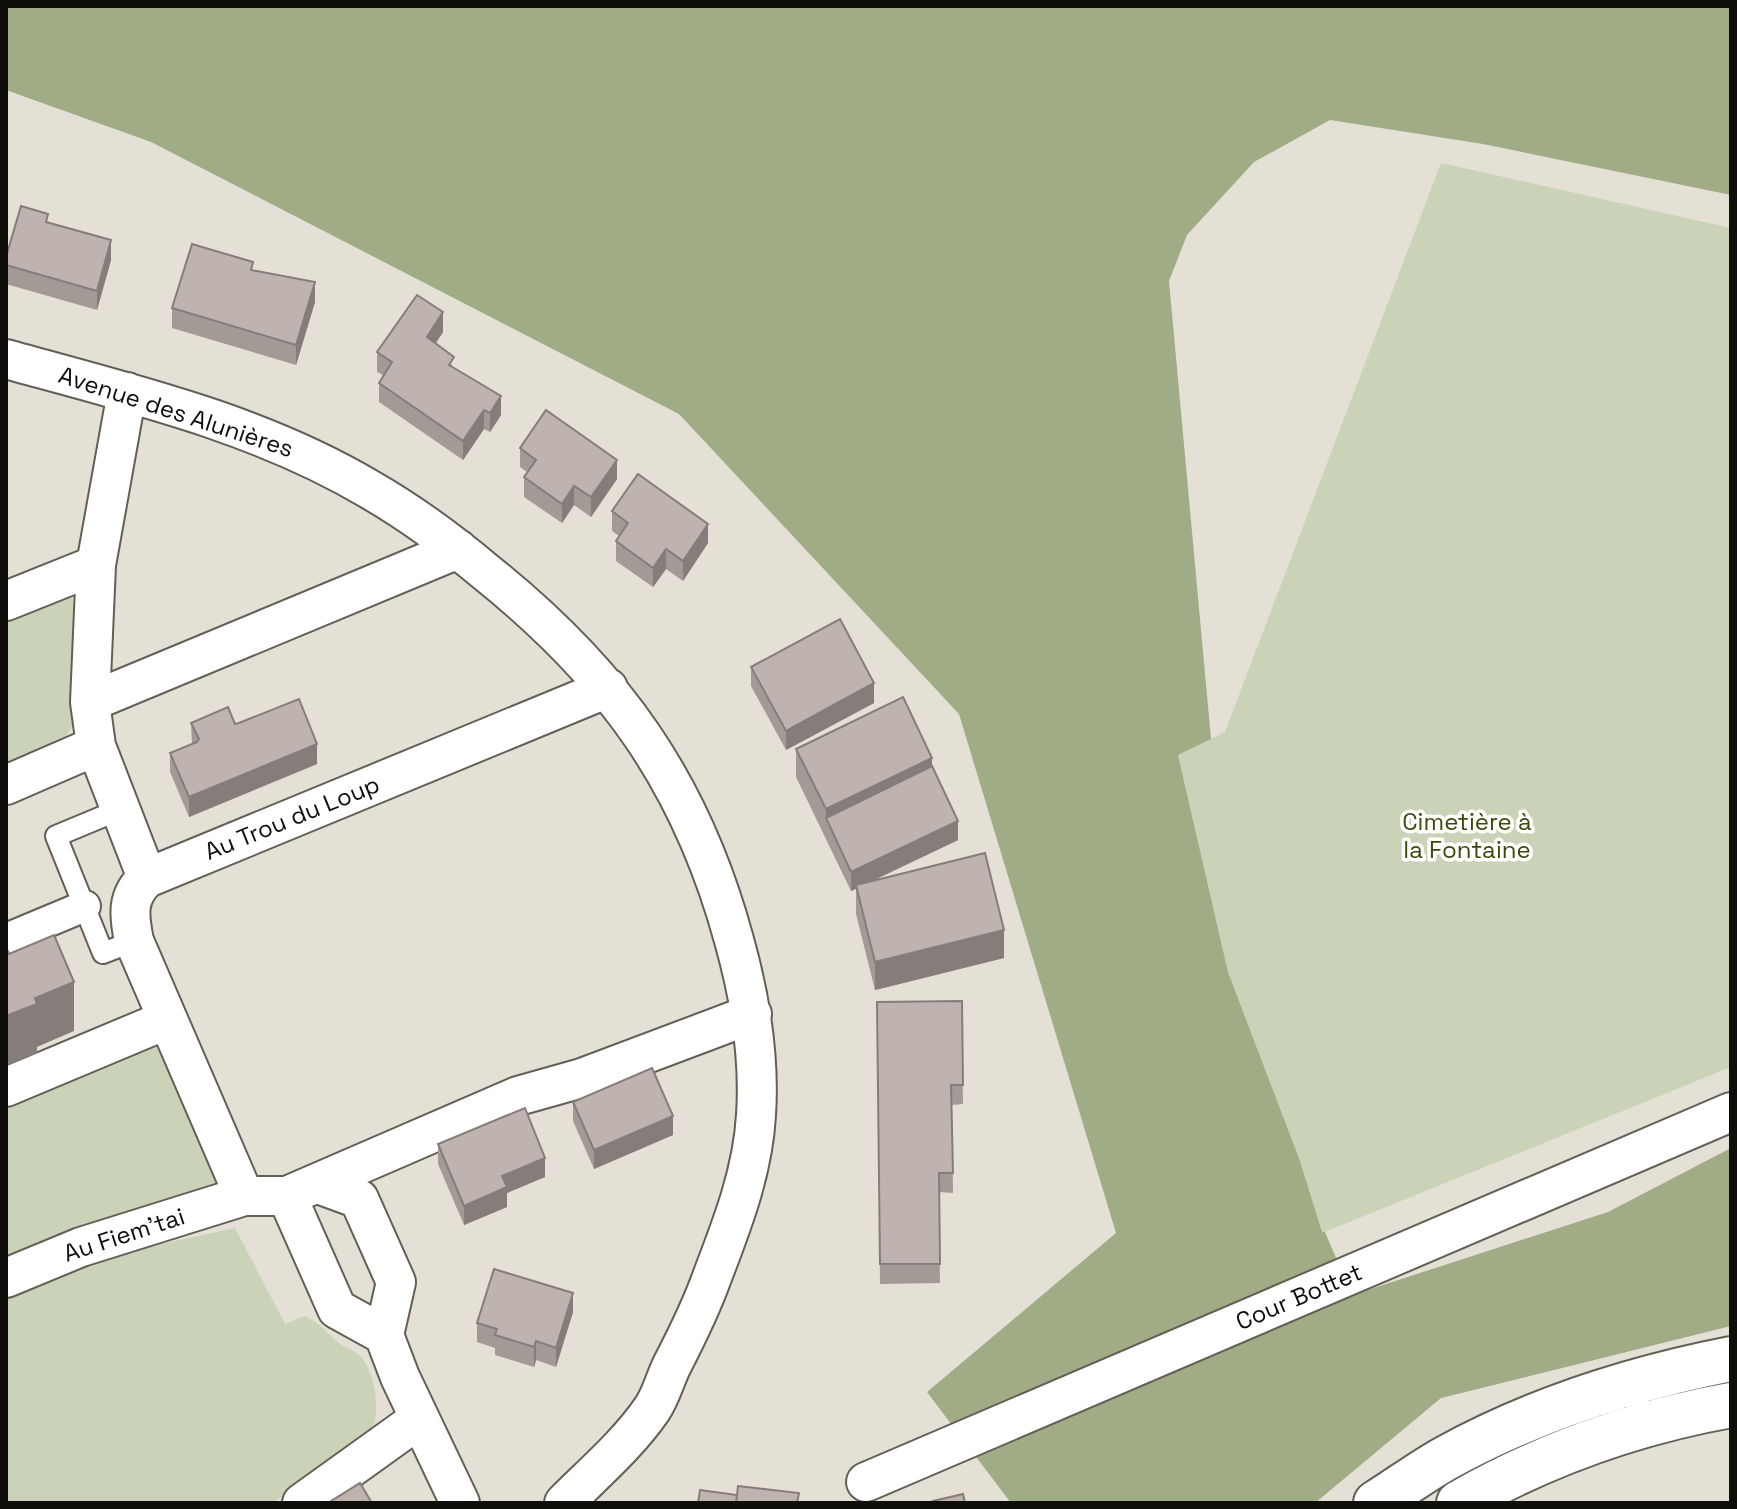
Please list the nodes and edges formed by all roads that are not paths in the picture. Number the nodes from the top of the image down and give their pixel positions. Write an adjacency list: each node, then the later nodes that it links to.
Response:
1 (6, 359): 2 (street, Avenue des Alunières)
2 (127, 392): 3 (street, Avenue des Alunières); 4 (street)
3 (458, 549): 8 (street, Avenue des Alunières); 9 (street)
4 (96, 565): 6 (street); 9 (street)
5 (6, 574): 6 (street)
6 (45, 586): 7 (street)
7 (6, 601)
8 (608, 688): 13 (street, Au Trou du Loup); 17 (street, Avenue des Alunières)
9 (90, 702): 10 (street)
10 (96, 746): 11 (street); 12 (street)
11 (6, 785)
12 (121, 809): 13 (street); 14 (lane)
13 (147, 878): 16 (street)
14 (85, 906): 15 (street); 16 (lane)
15 (6, 939)
16 (134, 941): 18 (street)
17 (752, 1014): 21 (street); 31 (street, Avenue des Alunières)
18 (166, 1020): 19 (street); 22 (street)
19 (6, 1087)
20 (1731, 1112): 28 (street, Cour Bottet)
21 (302, 1190): 22 (street); 24 (street); 24 (street)
22 (244, 1196): 23 (street, Au Fiem'tai)
23 (6, 1278)
24 (384, 1335): 27 (street)
25 (1731, 1359): 32 (main road)
26 (1731, 1405): 33 (main road)
27 (419, 1419): 29 (street); 30 (street)
28 (866, 1482)
29 (302, 1503)
30 (460, 1503)
31 (564, 1503)
32 (1376, 1503)
33 (1459, 1503)

